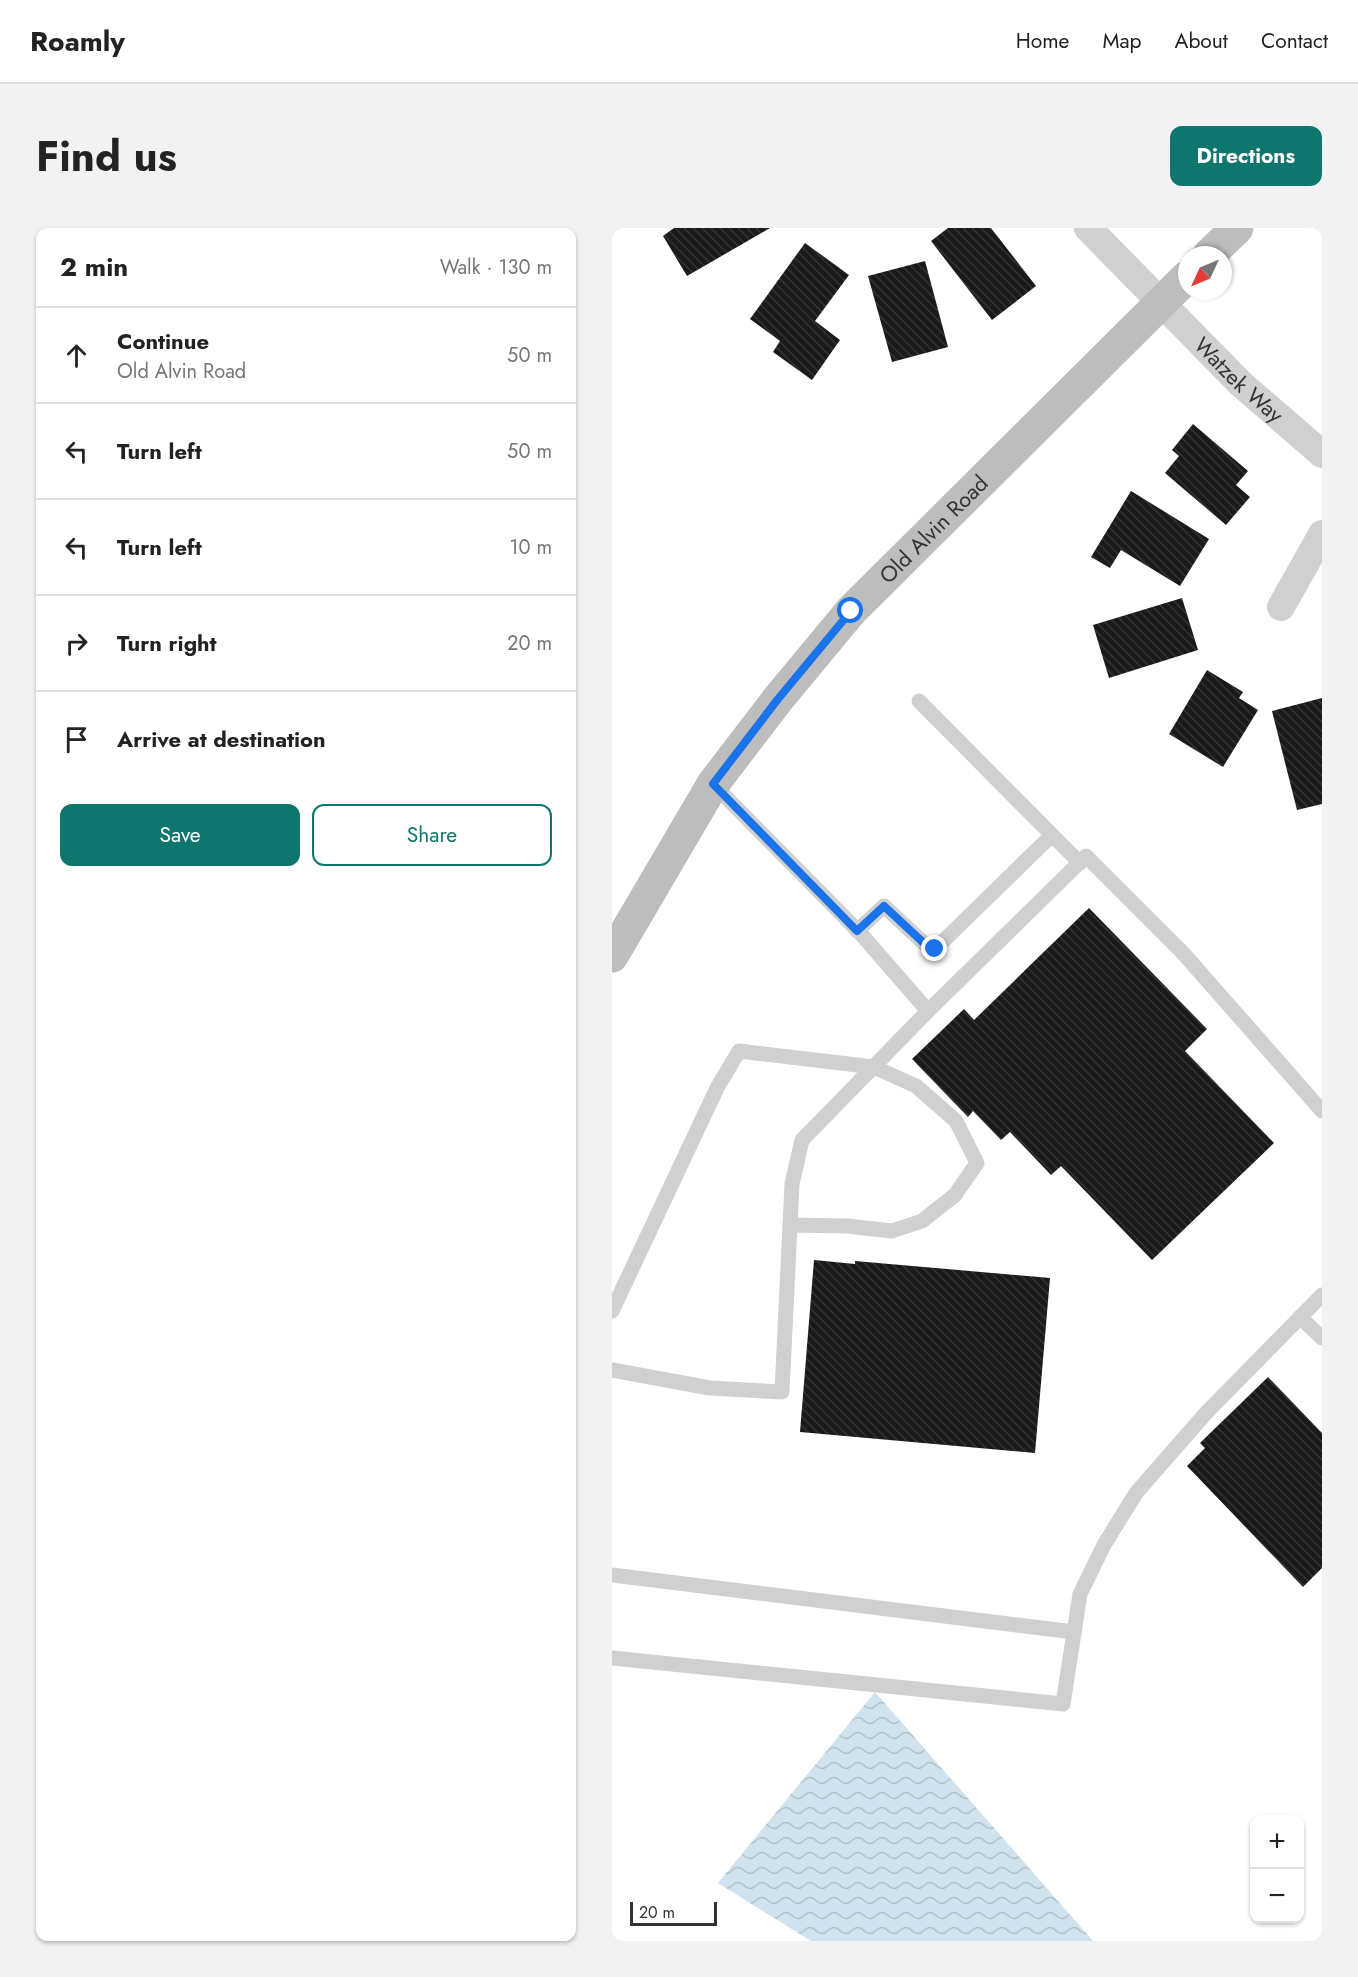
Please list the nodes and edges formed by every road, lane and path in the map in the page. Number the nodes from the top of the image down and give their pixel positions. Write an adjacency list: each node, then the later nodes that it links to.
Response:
1 (1088, 228): 5 (street, Watzek Way)
2 (1236, 228): 3 (street)
3 (1218, 246)
4 (1178, 286): 5 (street, Old Alvin Road)
5 (1162, 302): 6 (street, Watzek Way); 10 (street, Old Alvin Road)
6 (1322, 454)
7 (1322, 534): 8 (street)
8 (1281, 607)
9 (919, 701): 11 (lane)
10 (713, 784): 13 (lane); 14 (street, Old Alvin Road)
11 (1052, 835): 12 (lane); 13 (lane)
12 (1080, 863): 15 (lane); 17 (lane)
13 (857, 931): 15 (lane)
14 (612, 956)
15 (928, 1011): 16 (lane)
16 (874, 1067): 18 (lane); 18 (lane); 20 (lane)
17 (1322, 1110)
18 (790, 1225): 23 (lane)
19 (1322, 1295): 21 (lane)
20 (612, 1311)
21 (1300, 1317): 22 (lane); 25 (lane)
22 (1322, 1338)
23 (612, 1370)
24 (612, 1575): 25 (lane)
25 (1074, 1632): 26 (lane)
26 (612, 1658)

